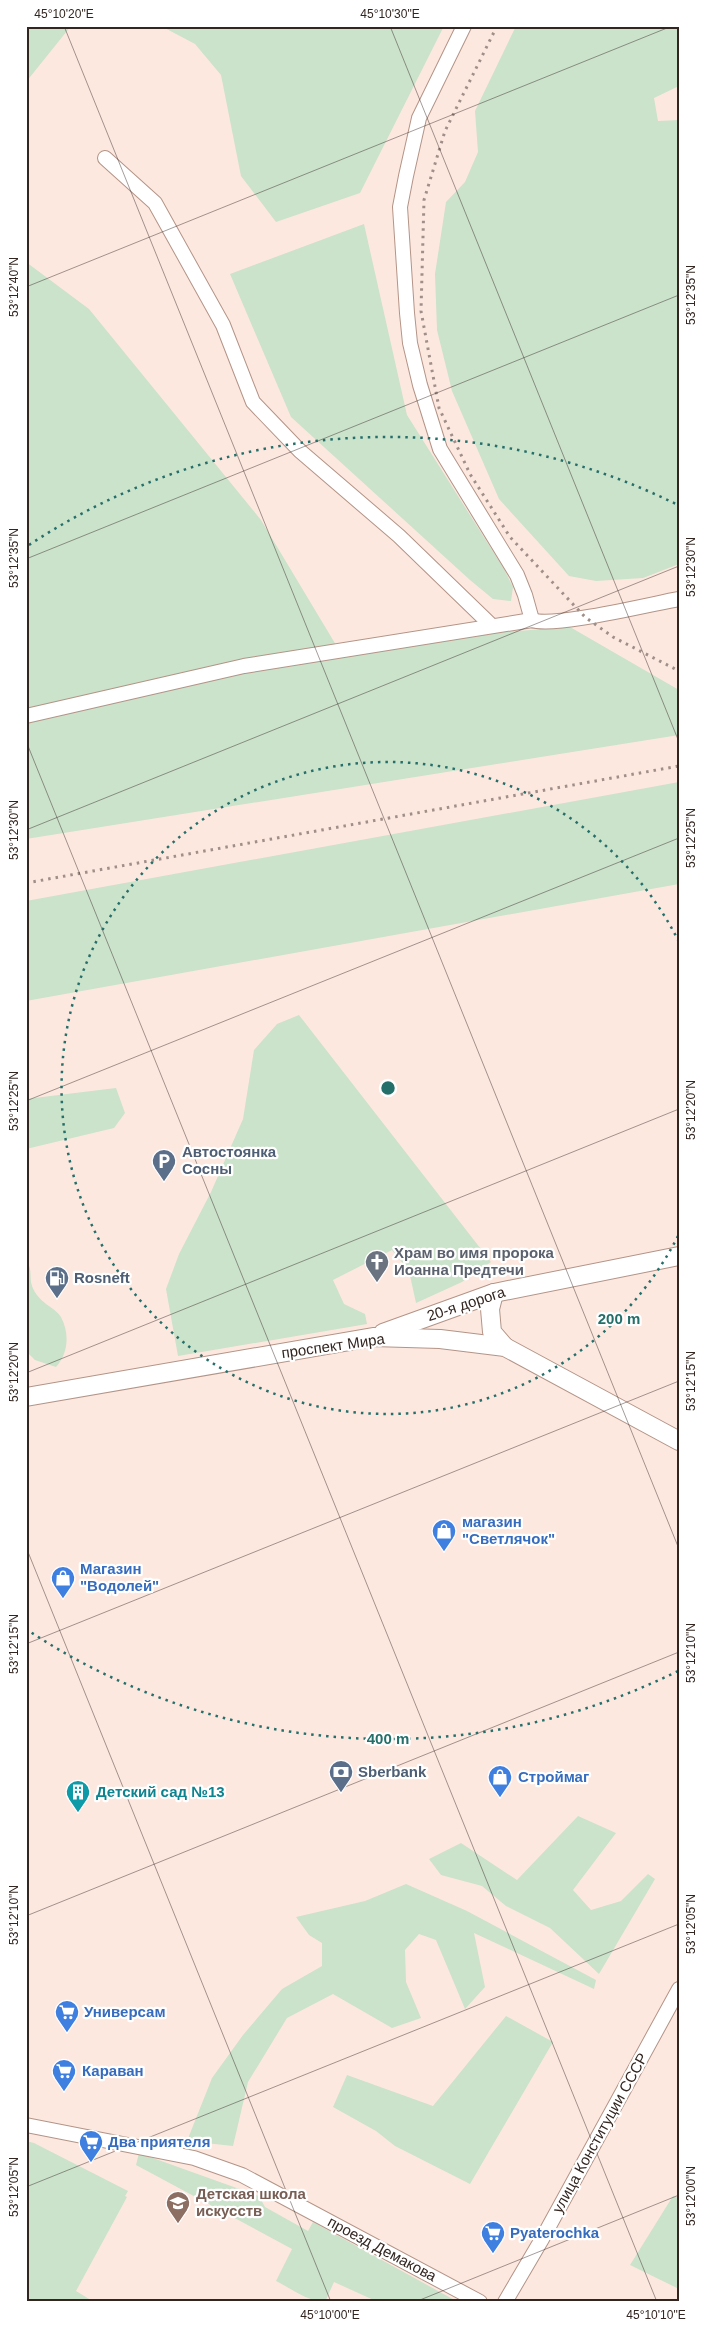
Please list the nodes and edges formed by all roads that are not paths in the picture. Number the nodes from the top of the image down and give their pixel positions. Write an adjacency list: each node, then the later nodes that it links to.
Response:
1 (464, 26): 4 (street)
2 (105, 158): 5 (street)
3 (679, 599): 4 (street)
4 (532, 620): 5 (street)
5 (492, 626): 6 (street)
6 (26, 716)
7 (679, 1256): 8 (main road, 20-я дорога)
8 (494, 1293): 9 (main road, 20-я дорога); 10 (main road)
9 (373, 1337): 10 (main road, проспект Мира); 11 (main road, проспект Мира)
10 (505, 1347): 12 (main road, проспект Мира)
11 (26, 1397)
12 (679, 1442)
13 (679, 1988): 16 (street, улица Конституции СССР)
14 (26, 2125): 15 (street, проезд Демакова)
15 (480, 2302)
16 (505, 2302)

